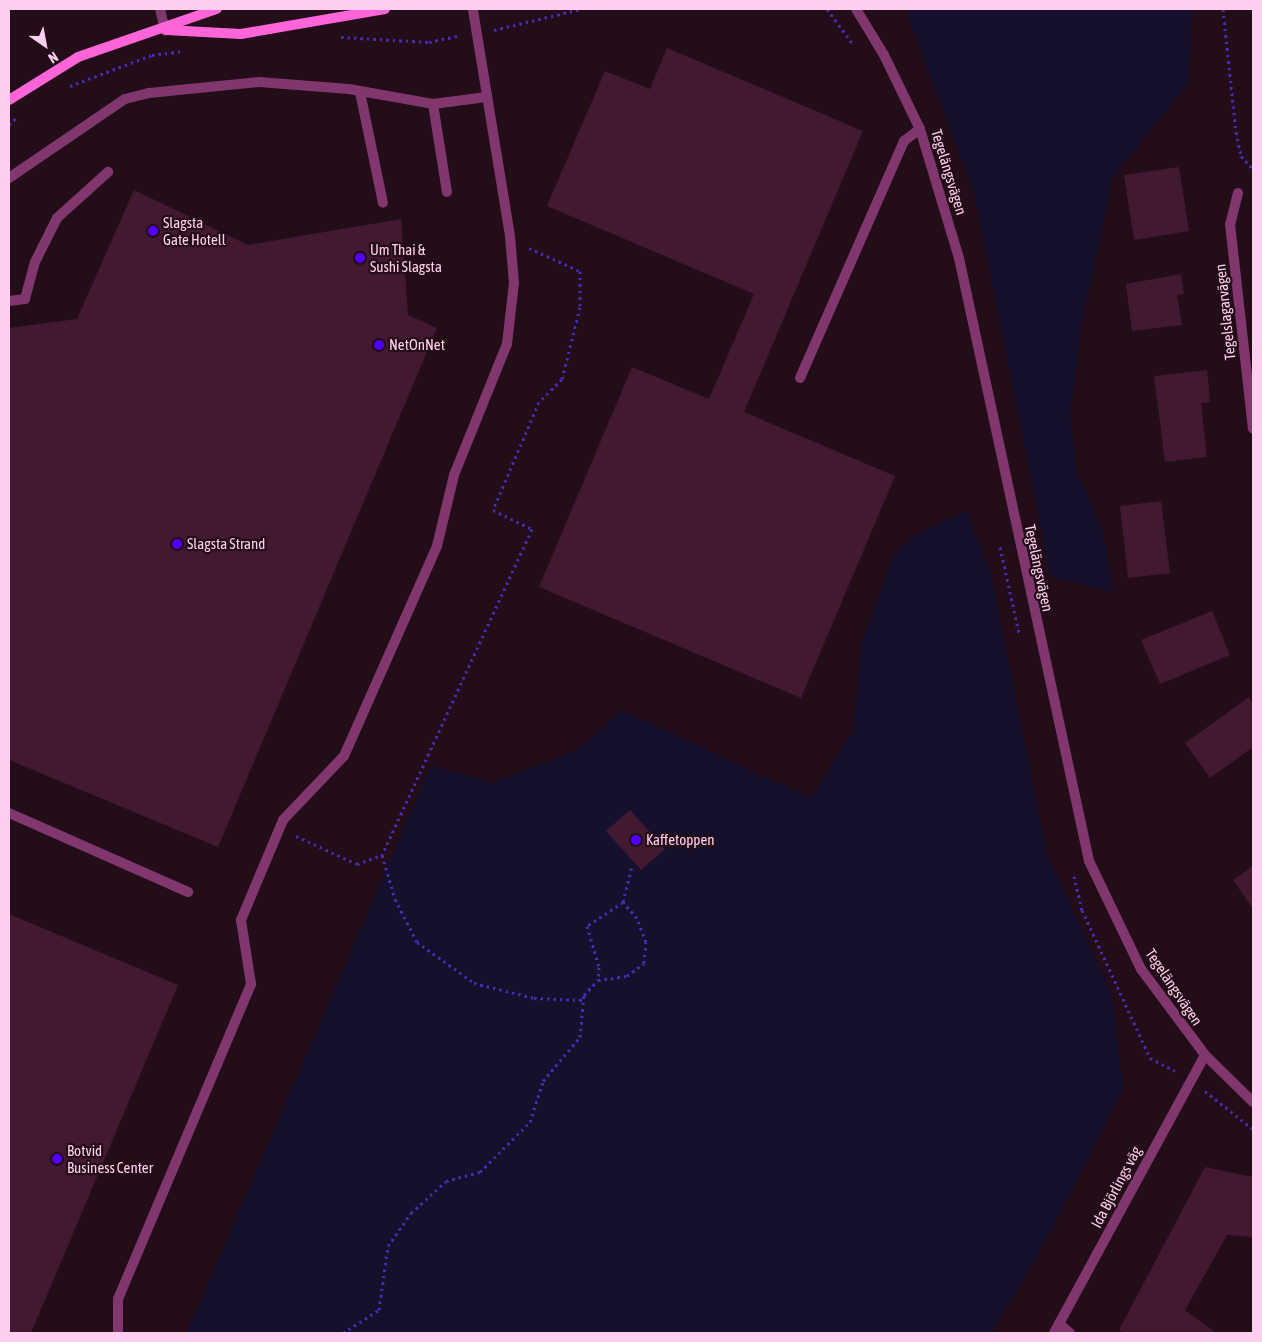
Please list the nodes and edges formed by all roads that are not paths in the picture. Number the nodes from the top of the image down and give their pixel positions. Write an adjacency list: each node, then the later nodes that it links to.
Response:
1 (160, 9): 6 (street)
2 (217, 9): 6 (main road)
3 (385, 9): 6 (main road)
4 (473, 9): 8 (street)
5 (856, 9): 11 (street, Tegelängsvägen)
6 (165, 30): 9 (main road)
7 (360, 92): 10 (street); 13 (street); 16 (street)
8 (487, 97): 10 (street); 25 (street)
9 (9, 100)
10 (433, 104): 14 (street)
11 (920, 129): 18 (street); 22 (street, Tegelängsvägen)
12 (108, 172): 17 (street)
13 (9, 178)
14 (447, 192)
15 (1238, 193): 19 (street, Tegelslagarvägen)
16 (383, 204)
17 (9, 300)
18 (800, 378)
19 (1253, 429)
20 (9, 813): 21 (street)
21 (188, 892)
22 (1205, 1055): 23 (street, Tegelängsvägen); 24 (street, Ida Björlings väg)
23 (1253, 1102)
24 (1056, 1329): 26 (street)
25 (118, 1333)
26 (1070, 1333)

